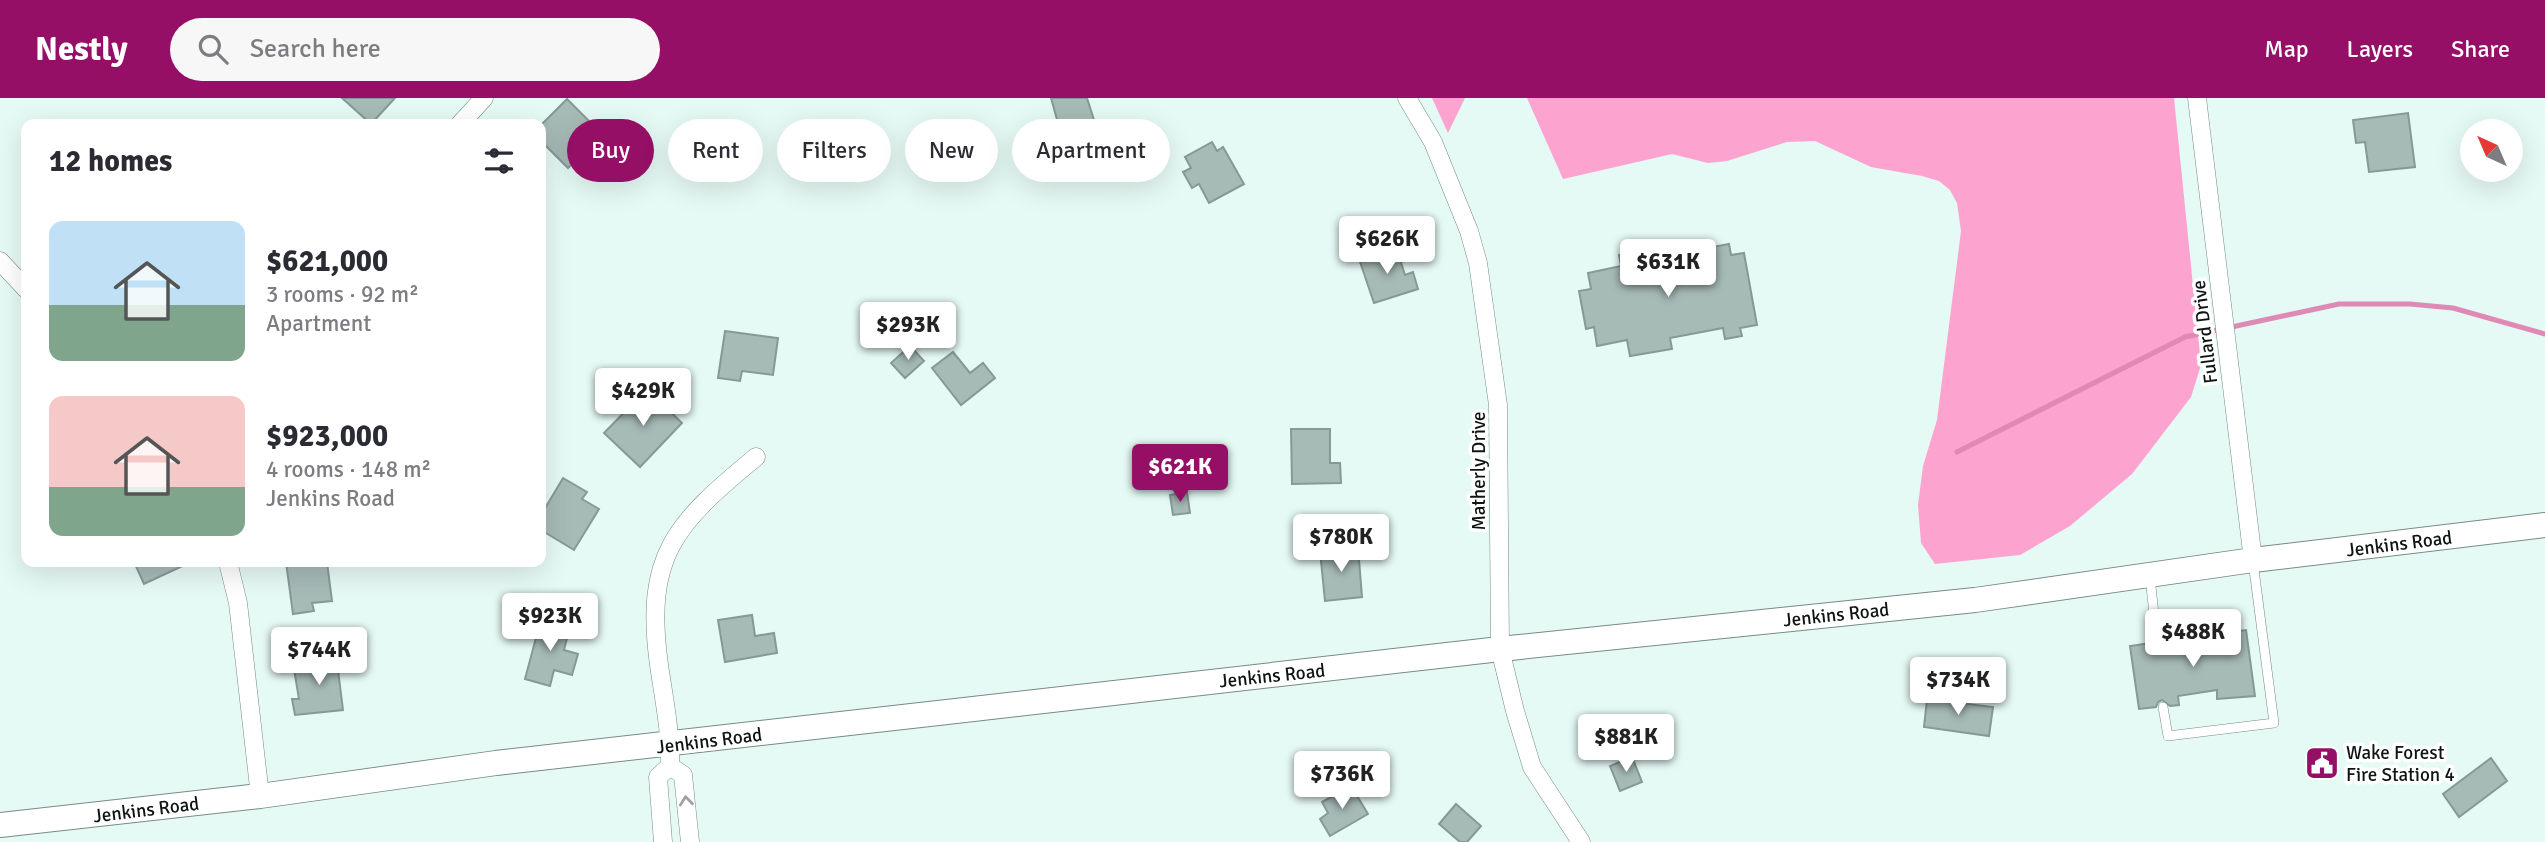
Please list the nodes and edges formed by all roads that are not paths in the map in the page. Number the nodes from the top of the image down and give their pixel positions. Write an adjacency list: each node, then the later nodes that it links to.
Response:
1 (484, 98): 4 (street)
2 (1408, 98): 13 (street, Matherly Drive)
3 (2197, 98): 9 (street, Fullard Drive)
4 (465, 119)
5 (0, 261): 6 (street)
6 (21, 284)
7 (756, 457): 15 (street)
8 (2545, 525): 9 (street, Jenkins Road)
9 (2253, 560): 11 (street, Jenkins Road); 14 (lane)
10 (229, 567): 16 (street)
11 (2150, 575): 12 (lane); 13 (street, Jenkins Road)
12 (2157, 642)
13 (1500, 649): 15 (street, Jenkins Road); 20 (street, Matherly Drive)
14 (2162, 707)
15 (670, 755): 16 (street, Jenkins Road); 18 (street); 19 (street, one-way to 15)
16 (260, 796): 17 (street, Jenkins Road)
17 (0, 825)
18 (663, 842)
19 (690, 842)
20 (1581, 842)

